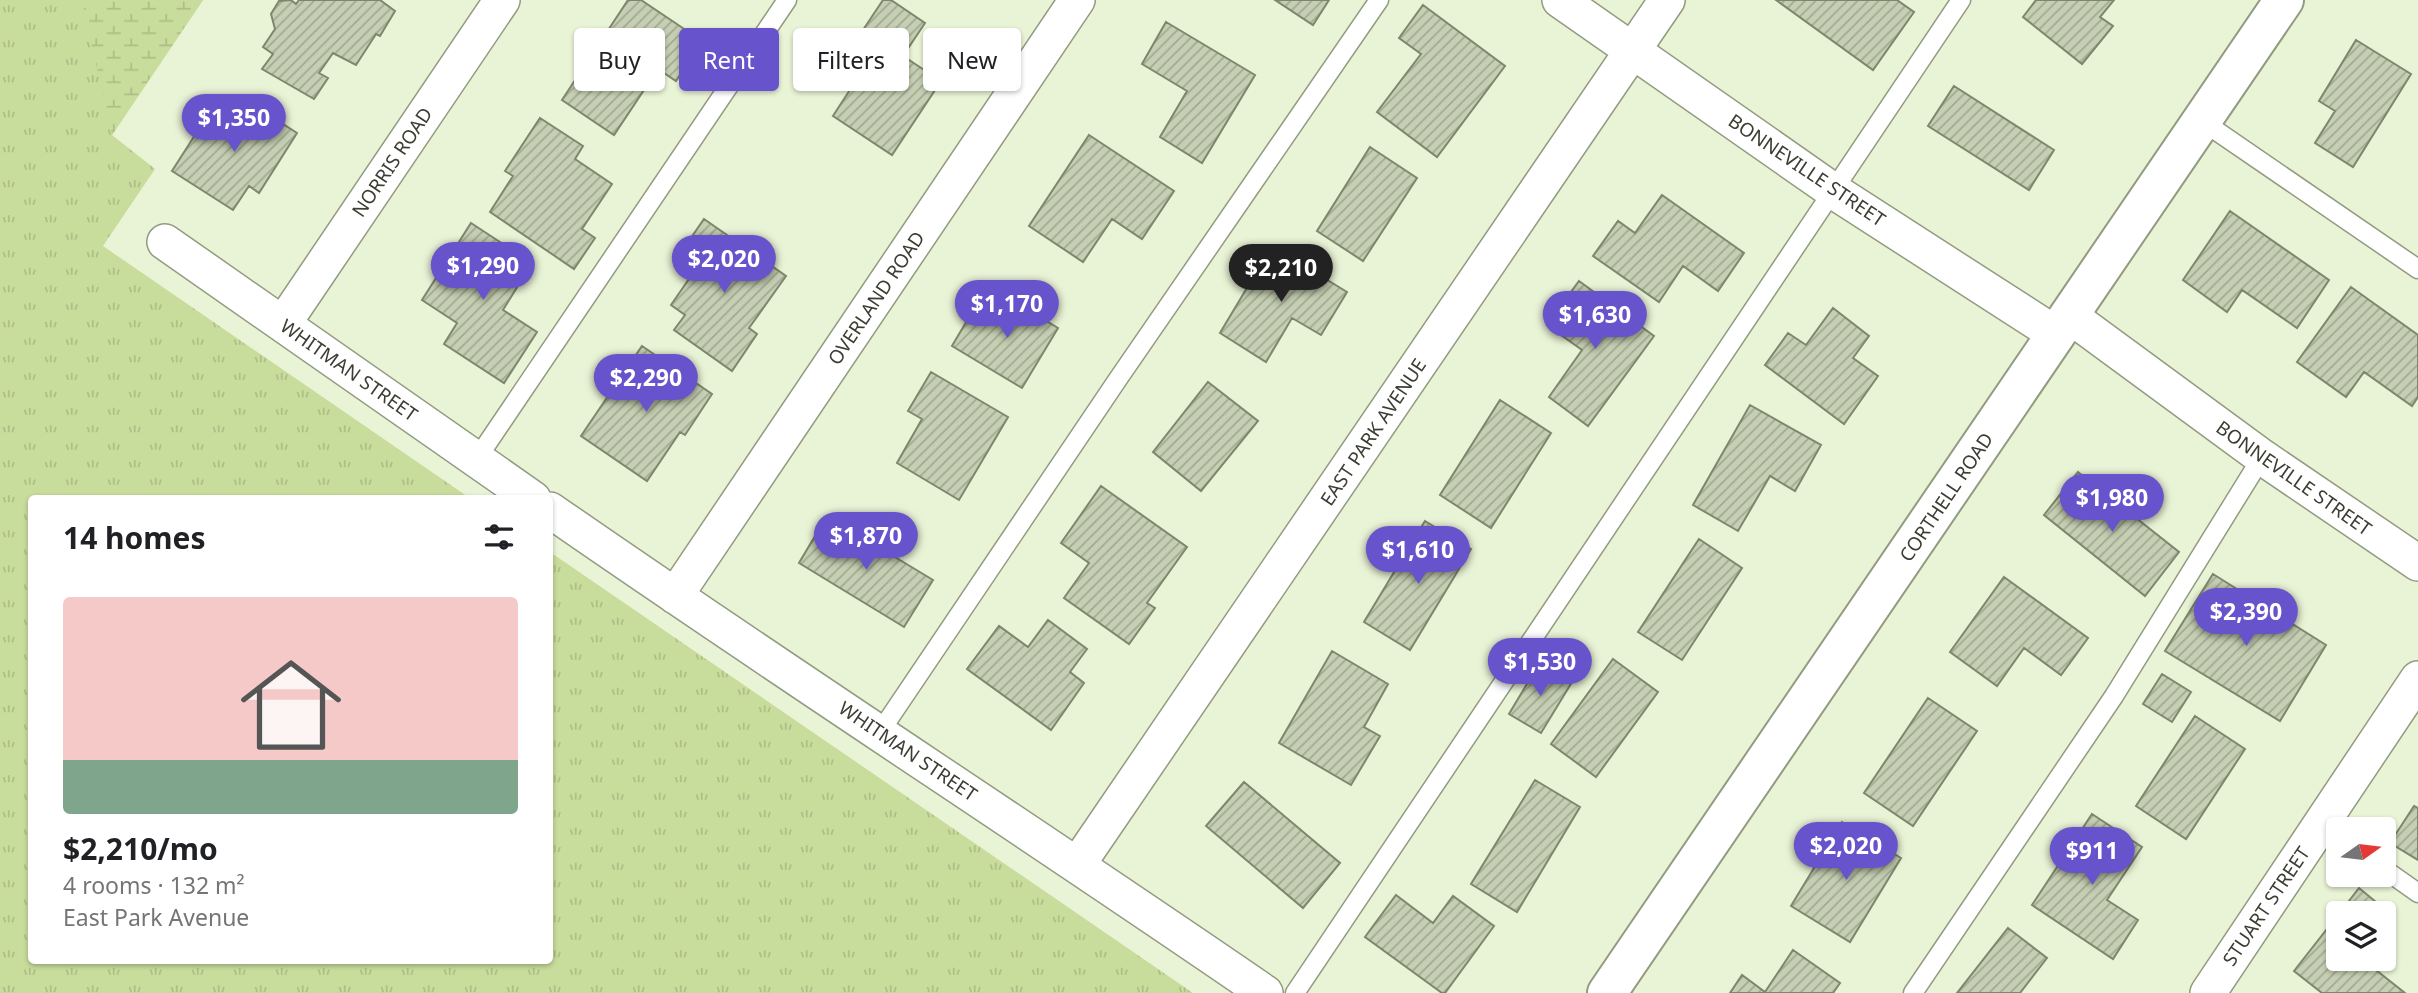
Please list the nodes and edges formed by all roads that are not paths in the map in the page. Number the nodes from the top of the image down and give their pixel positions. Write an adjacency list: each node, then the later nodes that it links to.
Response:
1 (502, 0): 14 (street, NORRIS ROAD)
2 (787, 0): 17 (lane)
3 (1077, 0): 21 (street, OVERLAND ROAD)
4 (1378, 0): 23 (lane)
5 (1560, 0): 9 (street, BONNEVILLE STREET)
6 (1667, 0): 9 (street, EAST PARK AVENUE)
7 (1961, 0): 11 (lane)
8 (2284, 0): 10 (street, CORTHELL ROAD)
9 (1633, 50): 11 (street, BONNEVILLE STREET); 26 (street, EAST PARK AVENUE)
10 (2202, 121): 13 (lane); 15 (street, CORTHELL ROAD)
11 (1832, 190): 15 (street, BONNEVILLE STREET); 30 (lane)
12 (165, 242): 14 (street, WHITMAN STREET)
13 (2418, 269)
14 (283, 324): 17 (street, WHITMAN STREET)
15 (2064, 326): 16 (street, BONNEVILLE STREET); 31 (street, CORTHELL ROAD)
16 (2262, 457): 20 (street, BONNEVILLE STREET); 32 (lane)
17 (477, 460): 18 (street, WHITMAN STREET)
18 (527, 495)
19 (553, 512): 21 (street, WHITMAN STREET)
20 (2418, 563)
21 (675, 596): 23 (street, WHITMAN STREET)
22 (2418, 679): 24 (street, STUART STREET)
23 (880, 732): 26 (street, WHITMAN STREET)
24 (2337, 817)
25 (2326, 835): 33 (street, STUART STREET)
26 (1078, 864): 29 (street, WHITMAN STREET)
27 (2396, 877): 28 (lane)
28 (2418, 893)
29 (1265, 993)
30 (1295, 993)
31 (1607, 993)
32 (1913, 993)
33 (2208, 993)

